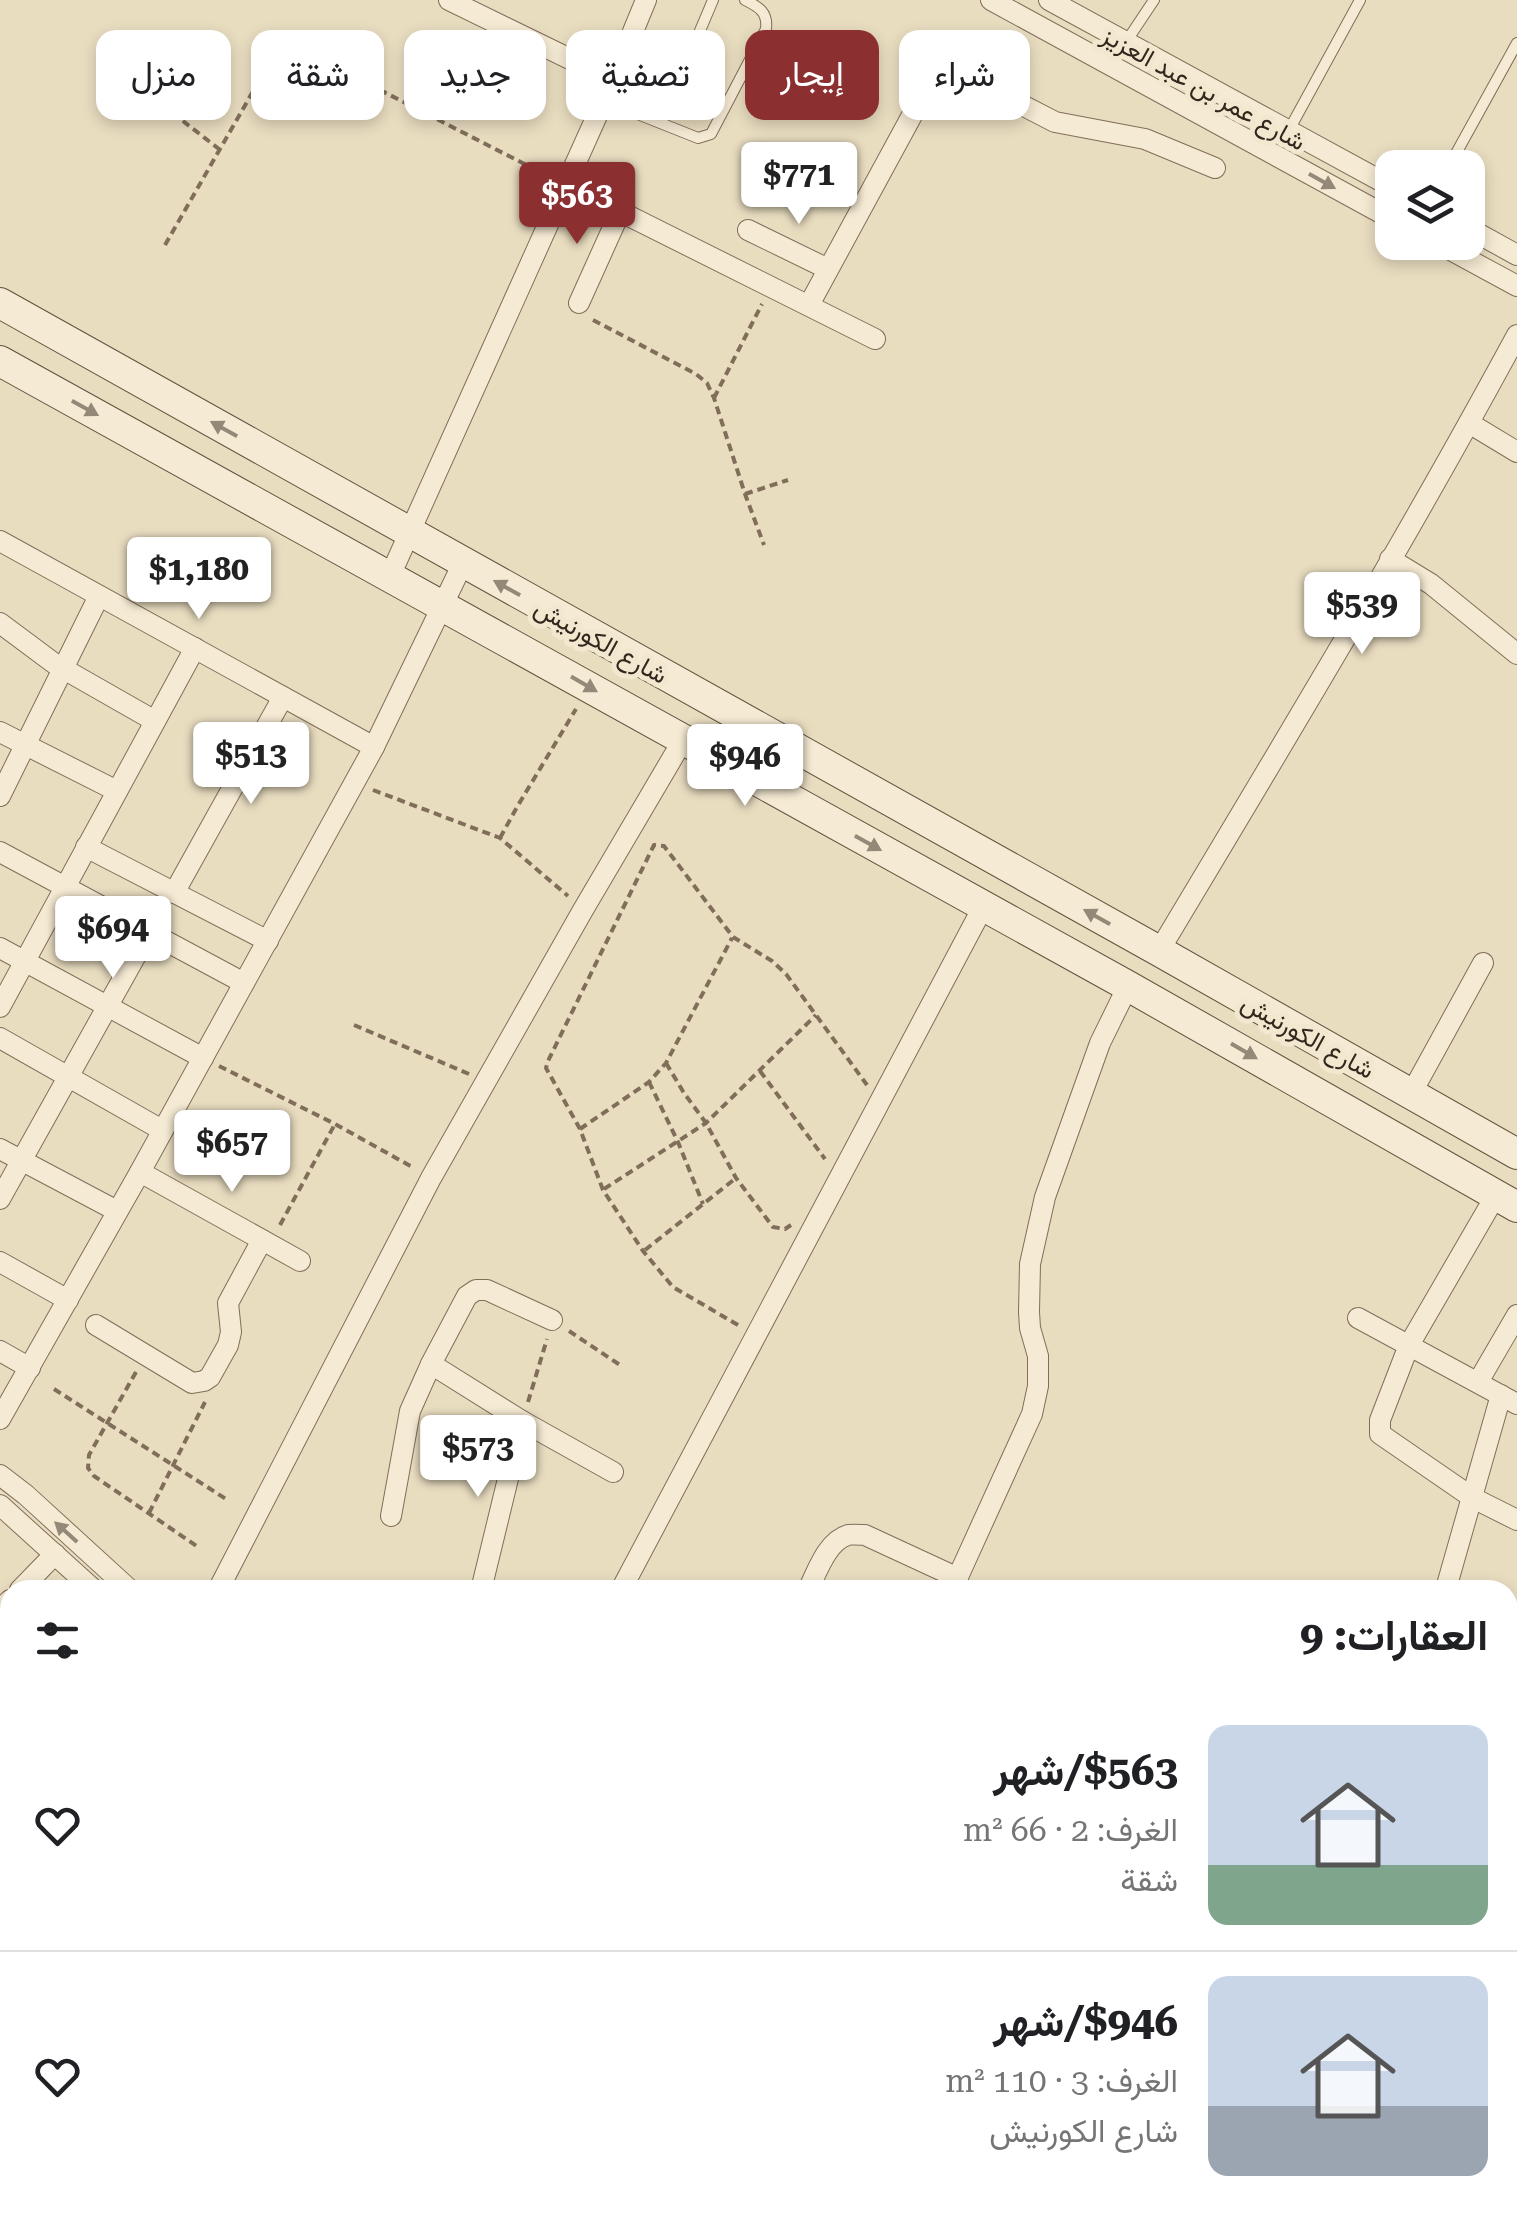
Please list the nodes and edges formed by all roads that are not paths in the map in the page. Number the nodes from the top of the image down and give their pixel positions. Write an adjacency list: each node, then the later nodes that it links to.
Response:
1 (449, 0): 12 (street)
2 (646, 0): 9 (street)
3 (713, 0): 16 (lane)
4 (745, 0): 16 (lane)
5 (991, 0): 13 (street, شارع عمر بن عبد العزيز)
6 (1049, 0): 10 (street, شارع عمر بن عبد العزيز)
7 (1154, 0): 10 (lane)
8 (1360, 0): 17 (lane)
9 (634, 30)
10 (1126, 42): 13 (street); 17 (street, شارع عمر بن عبد العزيز)
11 (1517, 44): 18 (lane)
12 (566, 57)
13 (1113, 67): 22 (street, شارع عمر بن عبد العزيز, one-way to 22)
14 (595, 120): 21 (street)
15 (653, 120): 16 (lane)
16 (660, 123)
17 (1289, 130): 20 (street, شارع عمر بن عبد العزيز)
18 (1458, 150)
19 (1215, 168): 28 (street)
20 (1375, 178)
21 (565, 184): 23 (street); 38 (street)
22 (1375, 210)
23 (620, 212): 31 (street); 32 (street)
24 (748, 230): 28 (street)
25 (1485, 237): 26 (street)
26 (1517, 255)
27 (1469, 260): 29 (street)
28 (828, 269): 32 (street)
29 (1517, 286)
30 (0, 303): 38 (main road, شارع الكورنيش, one-way to 30)
31 (580, 303)
32 (809, 305): 34 (street)
33 (1517, 335): 36 (street)
34 (876, 338)
35 (0, 361): 42 (main road, شارع الكورنيش, one-way to 42)
36 (1469, 423): 37 (street); 40 (street)
37 (1517, 452)
38 (408, 533): 41 (main road, شارع الكورنيش); 42 (street)
39 (0, 541): 43 (street)
40 (1390, 560): 47 (street); 65 (street)
41 (463, 564): 44 (street); 65 (main road, شارع الكورنيش, one-way to 41)
42 (390, 576): 44 (main road, شارع الكورنيش)
43 (99, 596): 46 (street); 48 (street)
44 (442, 605): 52 (main road, شارع الكورنيش, one-way to 52); 54 (street)
45 (0, 622): 48 (street)
46 (194, 648): 49 (street); 50 (street)
47 (1517, 654)
48 (63, 668): 50 (street); 53 (street)
49 (283, 697): 54 (street); 60 (street)
50 (155, 721): 55 (street)
51 (0, 732): 53 (street)
52 (683, 740): 61 (main road, شارع الكورنيش, one-way to 61); 112 (street)
53 (25, 744): 55 (street); 56 (street)
54 (374, 747): 63 (street)
55 (116, 791): 57 (street)
56 (0, 796)
57 (86, 847): 59 (street); 60 (street)
58 (0, 852): 59 (street)
59 (65, 887): 62 (street); 66 (street)
60 (174, 893): 63 (street)
61 (983, 907): 70 (main road, شارع الكورنيش); 114 (street)
62 (149, 932): 69 (street); 71 (street)
63 (268, 942): 69 (street)
64 (0, 948): 66 (street)
65 (1159, 951): 68 (main road, شارع الكورنيش); 70 (main road)
66 (24, 962): 71 (street); 72 (street)
67 (1483, 963): 77 (street)
68 (1206, 978): 73 (main road); 77 (main road, شارع الكورنيش)
69 (244, 984): 75 (street)
70 (1128, 986): 73 (main road, شارع الكورنيش); 117 (street)
71 (108, 1006): 75 (street); 76 (street)
72 (0, 1007)
73 (1184, 1017): 84 (main road, شارع الكورنيش, one-way to 84)
74 (0, 1038): 76 (street)
75 (202, 1058): 78 (street)
76 (67, 1076): 78 (street); 81 (street)
77 (1411, 1094): 80 (main road, شارع الكورنيش)
78 (162, 1130): 82 (street)
79 (0, 1149): 81 (street)
80 (1517, 1154)
81 (22, 1160): 83 (street); 85 (street)
82 (140, 1172): 85 (street); 86 (street)
83 (0, 1200)
84 (1506, 1202): 94 (street)
85 (117, 1211): 89 (street)
86 (266, 1242): 87 (street); 93 (street)
87 (300, 1261)
88 (0, 1262): 89 (street)
89 (68, 1300): 97 (street)
90 (1517, 1315): 98 (street)
91 (1358, 1318): 94 (street)
92 (552, 1320): 96 (street)
93 (96, 1325)
94 (1409, 1344): 98 (street); 104 (street)
95 (0, 1351): 97 (street)
96 (431, 1364): 101 (street); 106 (street)
97 (30, 1368): 100 (street)
98 (1478, 1382): 99 (street)
99 (1509, 1399): 104 (street)
100 (0, 1418)
101 (522, 1421): 102 (street); 113 (street)
102 (613, 1472)
103 (0, 1475): 111 (street, one-way to 103)
104 (1473, 1498): 107 (street); 118 (street)
105 (0, 1504): 108 (street)
106 (390, 1516)
107 (1517, 1520)
108 (55, 1554): 109 (street); 110 (street)
109 (30, 1580)
110 (83, 1580)
111 (119, 1580)
112 (223, 1580)
113 (484, 1580)
114 (625, 1580)
115 (813, 1580): 116 (street)
116 (948, 1580)
117 (957, 1580)
118 (1448, 1580)

